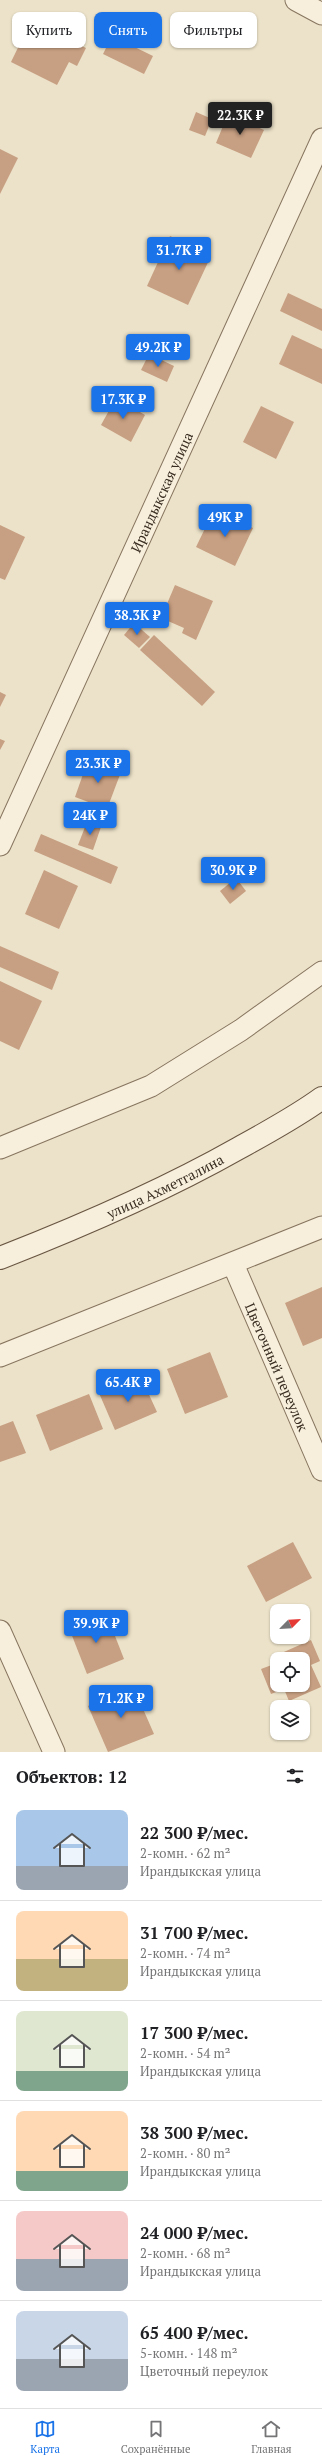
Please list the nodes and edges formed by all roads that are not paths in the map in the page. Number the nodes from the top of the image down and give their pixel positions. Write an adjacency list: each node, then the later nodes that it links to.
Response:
1 (296, 0): 2 (street)
2 (322, 14)
3 (322, 139): 4 (street, Ирандыкская улица)
4 (0, 846)
5 (322, 972): 7 (street)
6 (322, 1098): 9 (main road, улица Ахметгалина)
7 (0, 1148)
8 (322, 1227): 10 (street)
9 (0, 1258)
10 (233, 1264): 11 (street); 12 (street, Цветочный переулок)
11 (0, 1356)
12 (322, 1470)
13 (0, 1631): 14 (street)
14 (54, 1752)

